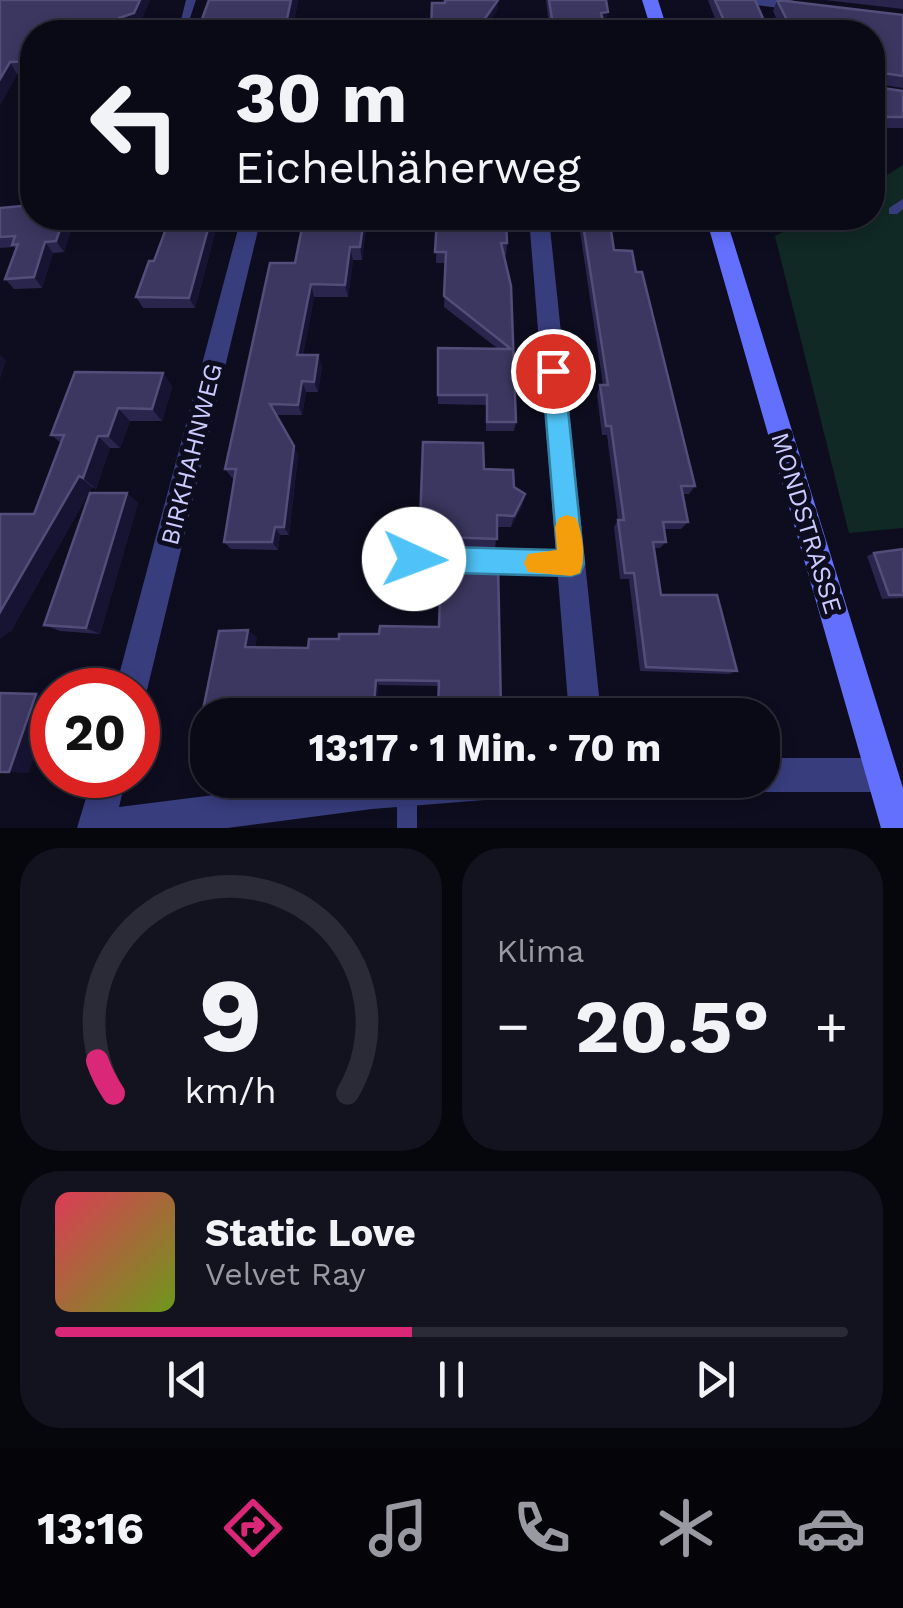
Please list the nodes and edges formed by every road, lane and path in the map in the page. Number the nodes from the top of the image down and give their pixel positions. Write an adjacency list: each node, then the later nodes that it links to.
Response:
1 (756, 0): 2 (street); 3 (street)
2 (830, 9)
3 (764, 16)
4 (248, 230): 9 (street, BIRKHAHNWEG)
5 (540, 230): 8 (street)
6 (720, 230): 12 (street, MONDSTRASSE)
7 (414, 559): 8 (lane)
8 (571, 564): 10 (street)
9 (137, 668)
10 (583, 698)
11 (780, 775): 12 (street)
12 (882, 775): 18 (street, MONDSTRASSE)
13 (103, 798): 16 (street)
14 (341, 798): 16 (street)
15 (407, 798): 17 (lane)
16 (95, 828)
17 (408, 828)
18 (898, 828)

